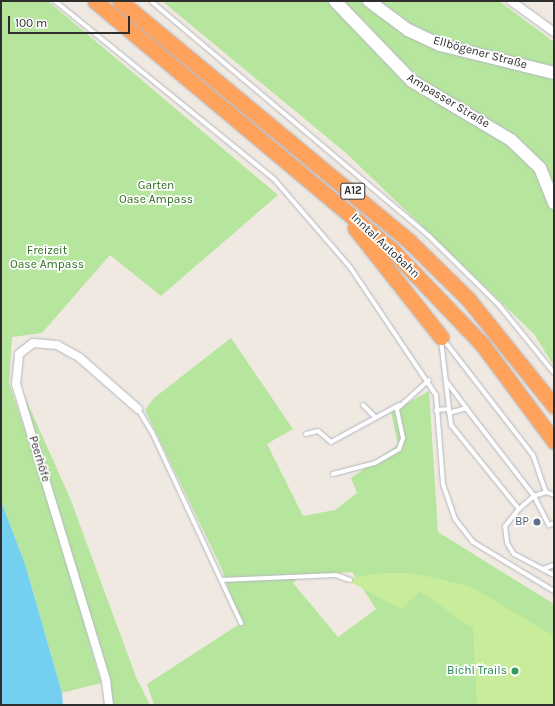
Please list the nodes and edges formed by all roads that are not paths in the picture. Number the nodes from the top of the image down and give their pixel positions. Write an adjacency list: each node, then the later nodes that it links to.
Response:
1 (56, 1): 14 (lane)
2 (95, 1): 10 (highway, Inntal Autobahn / A12)
3 (120, 1): 18 (highway, Inntal Autobahn / A12)
4 (151, 1): 13 (lane)
5 (335, 1): 11 (main road, Ampasser Straße)
6 (369, 1): 9 (main road, Ellbögener Straße)
7 (511, 1): 8 (street)
8 (554, 32)
9 (554, 73)
10 (330, 196): 12 (highway); 25 (highway, Inntal Autobahn / A12)
11 (554, 203)
12 (441, 337): 15 (lane); 27 (lane)
13 (554, 373)
14 (429, 380): 17 (lane); 21 (lane)
15 (446, 381): 19 (lane); 22 (lane)
16 (363, 405): 23 (lane)
17 (400, 405): 23 (lane); 26 (lane)
18 (554, 406)
19 (466, 408): 22 (lane); 29 (lane)
20 (138, 409): 35 (lane); 39 (street, Peerhöfe)
21 (436, 410): 22 (lane); 37 (lane)
22 (449, 411): 30 (lane)
23 (376, 417): 24 (lane)
24 (306, 434)
25 (554, 441)
26 (333, 474)
27 (546, 492): 28 (lane); 29 (lane)
28 (554, 495)
29 (534, 496): 30 (lane); 31 (lane)
30 (519, 509): 33 (lane)
31 (554, 523)
32 (554, 565): 33 (lane)
33 (543, 569): 34 (lane)
34 (554, 575)
35 (221, 580): 36 (lane); 38 (lane)
36 (350, 580)
37 (554, 591)
38 (241, 623)
39 (109, 705)

